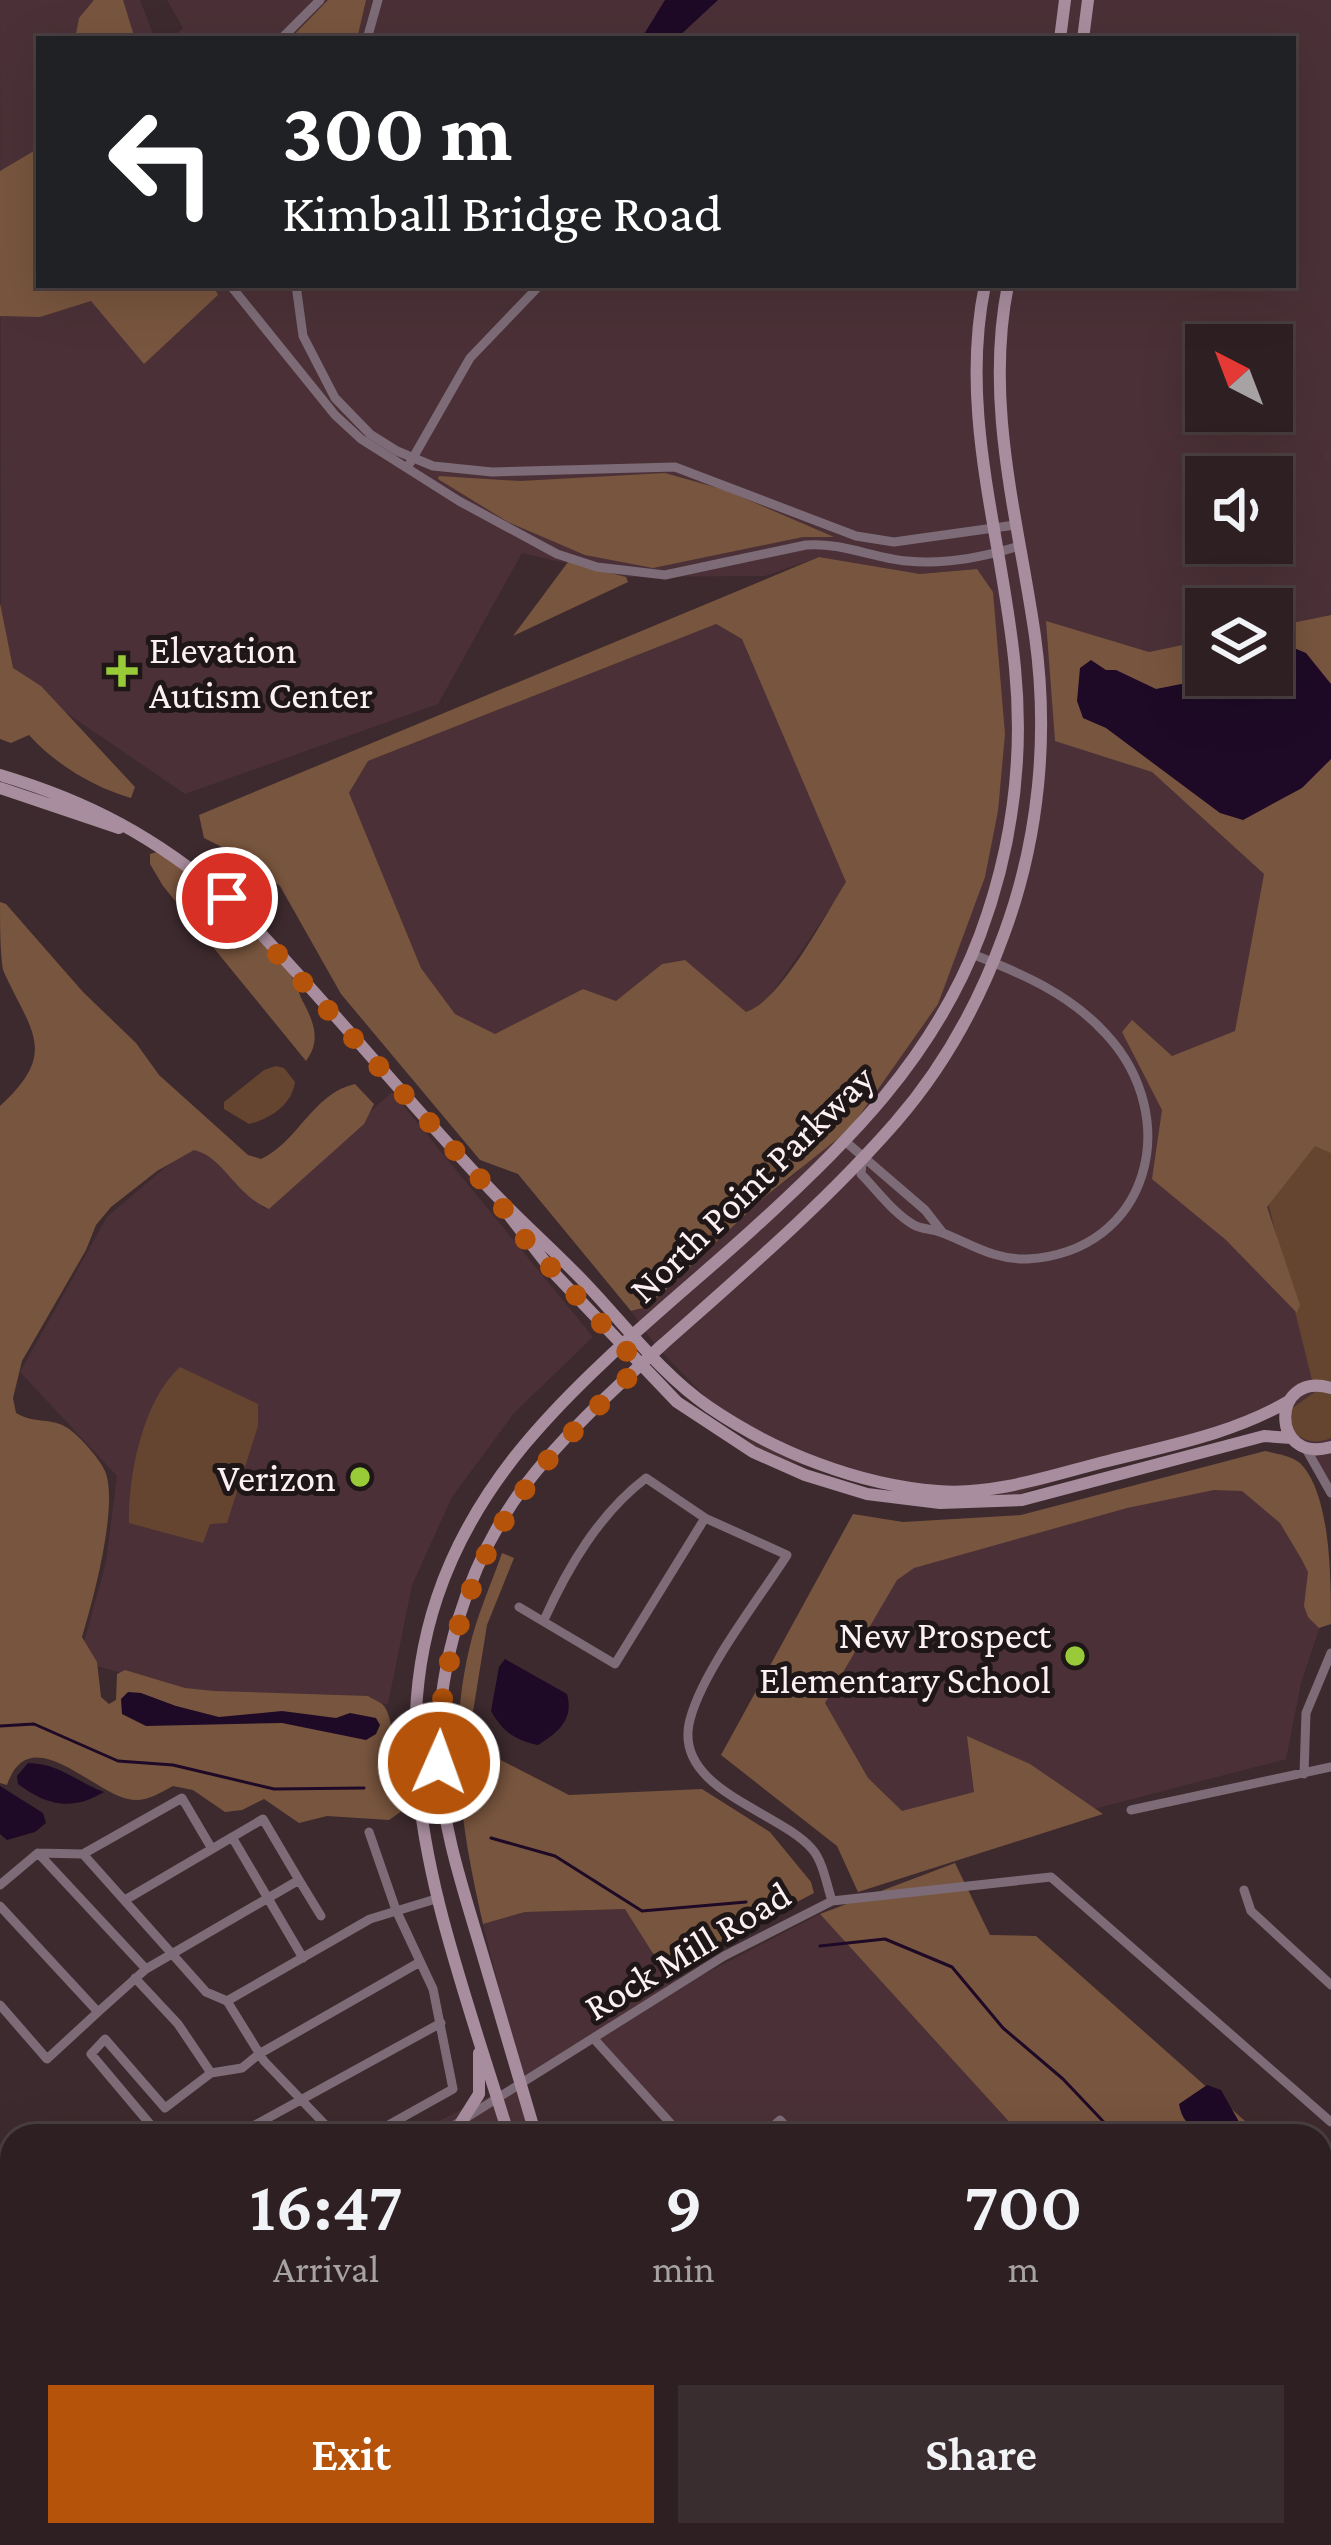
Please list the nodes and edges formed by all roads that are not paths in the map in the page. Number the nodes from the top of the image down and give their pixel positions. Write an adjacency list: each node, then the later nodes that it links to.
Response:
1 (320, 0): 5 (street)
2 (378, 0): 6 (street)
3 (1065, 0): 7 (street)
4 (1088, 0): 8 (street)
5 (284, 36)
6 (368, 36)
7 (1060, 36)
8 (1083, 36)
9 (232, 288): 15 (street)
10 (296, 288): 14 (street)
11 (537, 288): 14 (street)
12 (985, 288): 17 (street, North Point Parkway)
13 (1007, 288): 16 (street, North Point Parkway)
14 (413, 458): 15 (street); 17 (street)
15 (406, 469): 19 (street)
16 (1015, 525): 17 (street); 18 (street, North Point Parkway)
17 (993, 530): 19 (street, North Point Parkway)
18 (1019, 546): 19 (street); 24 (street, North Point Parkway)
19 (998, 553): 23 (street, North Point Parkway)
20 (0, 775): 22 (street)
21 (0, 788): 22 (street)
22 (148, 840): 27 (street)
23 (973, 954): 24 (street); 25 (street, North Point Parkway)
24 (994, 963): 26 (street, North Point Parkway); 28 (street)
25 (846, 1142): 26 (street); 29 (street, North Point Parkway)
26 (862, 1159): 28 (street); 28 (street); 31 (street, North Point Parkway)
27 (492, 1192): 29 (street); 30 (street)
28 (943, 1233)
29 (634, 1337): 30 (street, North Point Parkway); 31 (street)
30 (623, 1347): 31 (street); 39 (street, North Point Parkway)
31 (645, 1361): 33 (street); 34 (street); 40 (street, North Point Parkway)
32 (1331, 1388): 33 (street)
33 (1289, 1401): 34 (street)
34 (1292, 1438): 36 (street)
35 (1331, 1447): 36 (street)
36 (1305, 1448): 37 (street)
37 (1331, 1493)
38 (705, 1518): 42 (street); 42 (street); 59 (street)
39 (448, 1569): 40 (street); 57 (street, North Point Parkway)
40 (472, 1581): 54 (street, North Point Parkway)
41 (520, 1607): 42 (street)
42 (544, 1620)
43 (1331, 1652): 45 (street)
44 (1331, 1767): 45 (street)
45 (1304, 1774): 46 (street)
46 (1131, 1810)
47 (369, 1832): 61 (street)
48 (232, 1837): 49 (street); 52 (street); 56 (street)
49 (212, 1849): 51 (street); 58 (street)
50 (38, 1853): 51 (street); 53 (street); 66 (street)
51 (83, 1854): 58 (street)
52 (299, 1880): 56 (street); 62 (street)
53 (0, 1885)
54 (464, 1890): 57 (street); 79 (street, North Point Parkway)
55 (1244, 1890): 68 (street)
56 (268, 1898): 63 (street); 64 (street)
57 (439, 1898): 61 (street); 74 (street, North Point Parkway)
58 (125, 1900): 63 (street)
59 (832, 1901): 76 (street, Rock Mill Road); 84 (street, Rock Mill Road)
60 (0, 1906): 71 (street)
61 (396, 1910): 64 (street); 65 (street)
62 (321, 1916)
63 (172, 1955): 66 (street); 69 (street)
64 (303, 1958): 69 (street)
65 (420, 1962): 73 (street); 77 (street)
66 (146, 1969): 67 (street)
67 (135, 1978): 71 (street); 78 (street)
68 (1331, 1985)
69 (227, 2001): 77 (street)
70 (0, 2005): 72 (street)
71 (98, 2012): 72 (street)
72 (90, 2021): 75 (street)
73 (441, 2023): 81 (street); 88 (street)
74 (478, 2034): 80 (street, North Point Parkway); 83 (street)
75 (105, 2039): 82 (street); 85 (street)
76 (595, 2040): 79 (street, Rock Mill Road); 92 (street)
77 (260, 2054): 78 (street); 81 (street)
78 (211, 2073): 82 (street)
79 (521, 2084): 80 (street, Rock Mill Road); 91 (street, North Point Parkway)
80 (497, 2098): 83 (street, Rock Mill Road); 90 (street, North Point Parkway)
81 (302, 2099): 86 (street); 87 (street)
82 (165, 2108): 85 (street)
83 (462, 2121): 89 (street, Rock Mill Road)
84 (1331, 2122)
85 (151, 2124)
86 (257, 2124)
87 (325, 2124)
88 (399, 2124)
89 (457, 2124)
90 (505, 2124)
91 (533, 2124)
92 (671, 2124)

